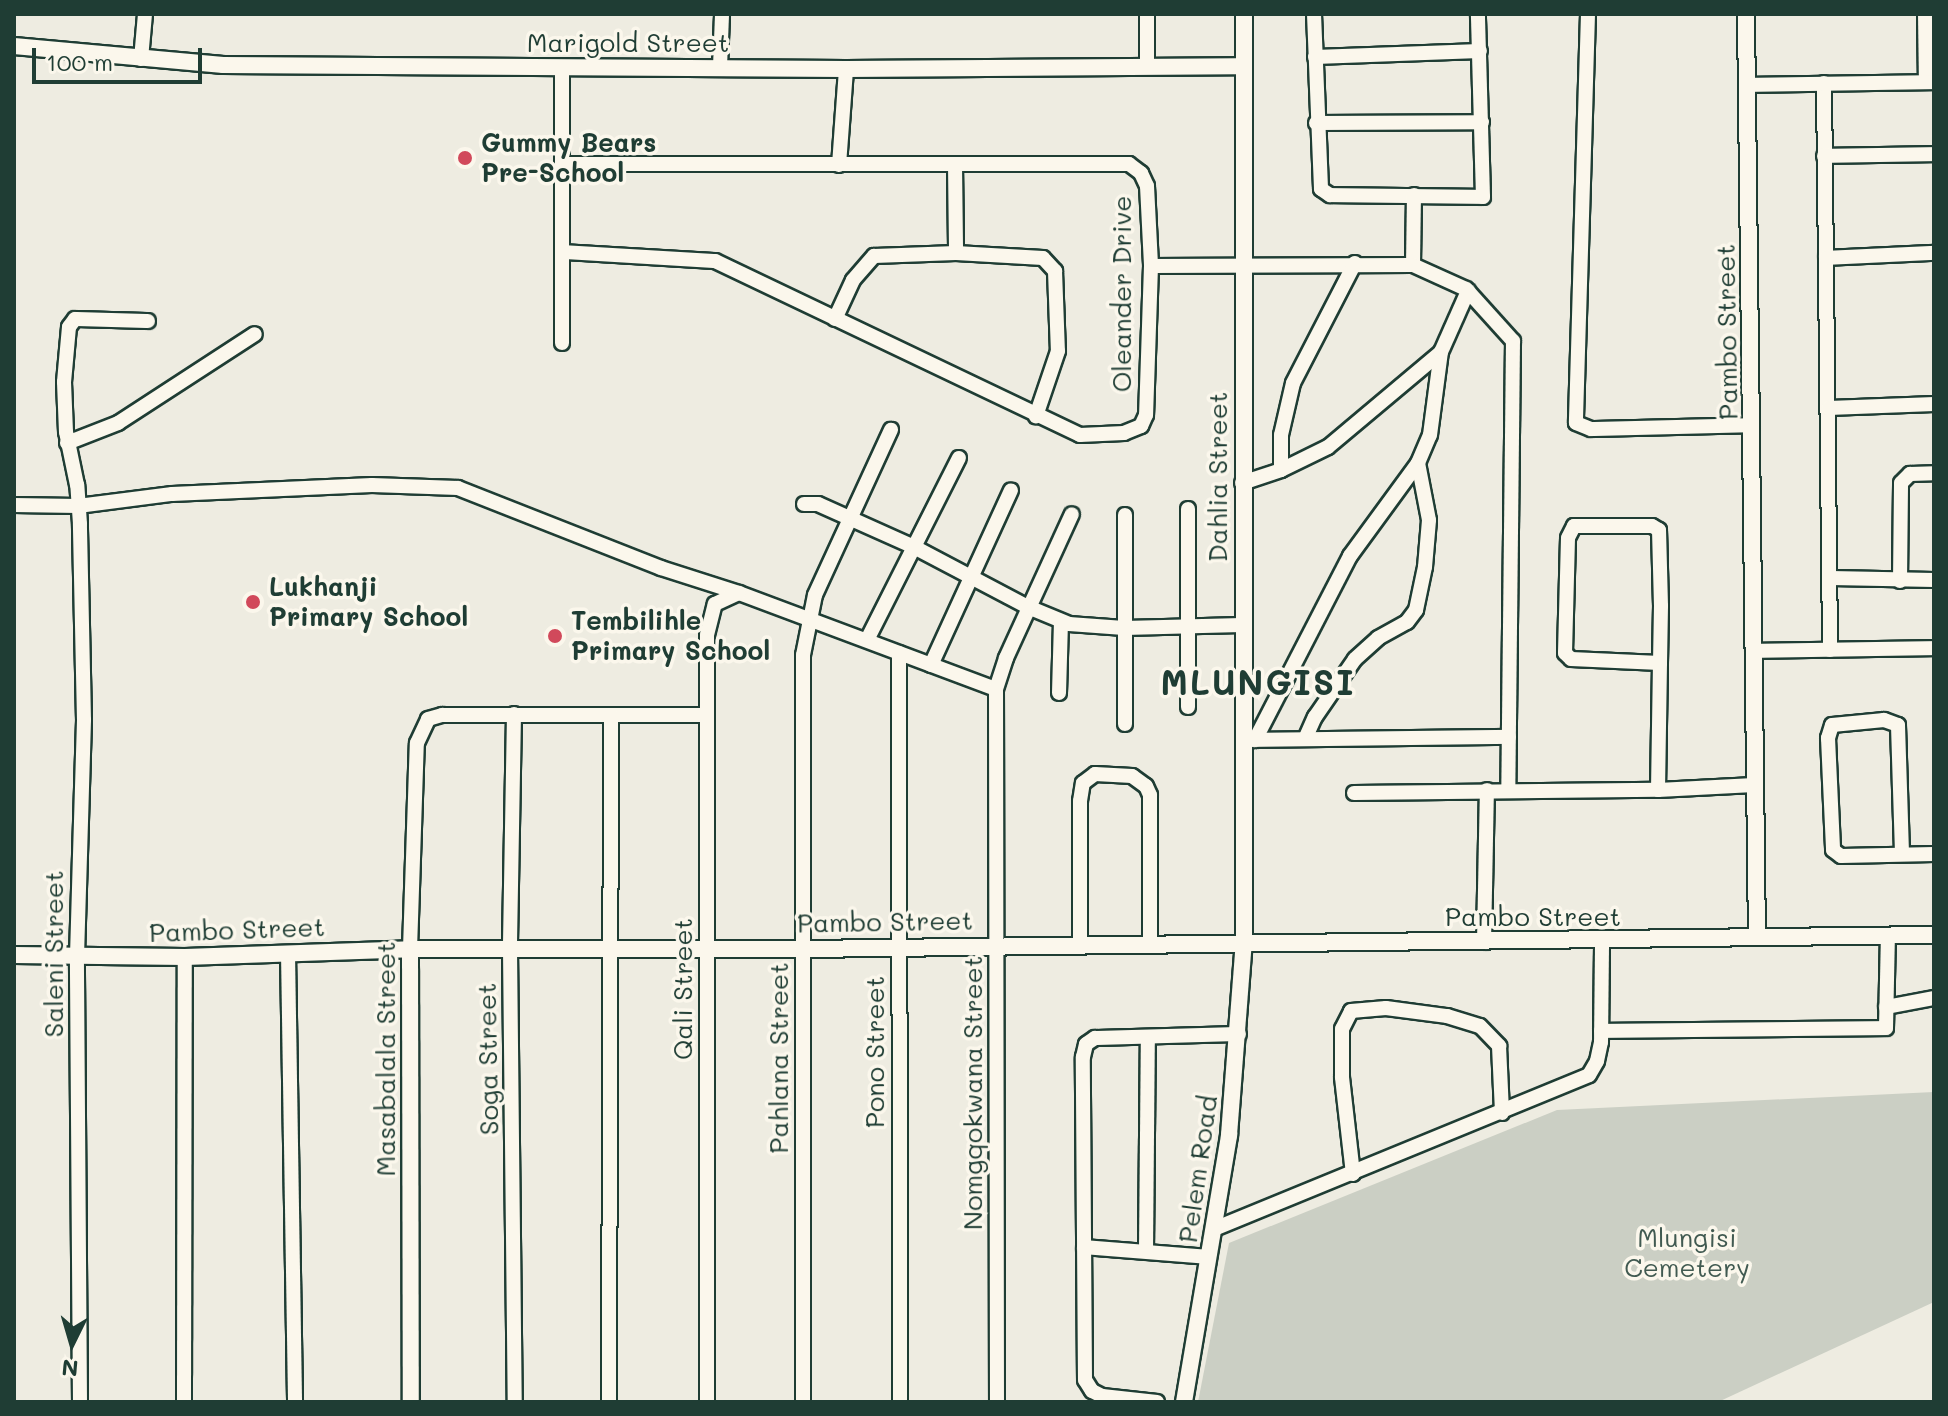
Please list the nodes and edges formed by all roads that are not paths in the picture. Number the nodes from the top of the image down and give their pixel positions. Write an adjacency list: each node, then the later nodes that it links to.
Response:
1 (145, 14): 13 (street)
2 (722, 14): 16 (street)
3 (1147, 14): 17 (street)
4 (1244, 14): 14 (street, Dahlia Street)
5 (1314, 14): 12 (street)
6 (1478, 14): 11 (street)
7 (1588, 14): 47 (street)
8 (1746, 14): 21 (street, Pambo Street)
9 (1925, 14): 19 (street)
10 (14, 46): 13 (street, Marigold Street)
11 (1480, 51): 12 (street); 22 (street)
12 (1315, 57): 23 (street)
13 (141, 59): 15 (street, Marigold Street)
14 (1243, 66): 17 (street, Marigold Street); 35 (street, Dahlia Street)
15 (562, 67): 16 (street, Marigold Street); 26 (street)
16 (720, 67): 18 (street, Marigold Street)
17 (1147, 67): 18 (street, Marigold Street)
18 (846, 69): 27 (street)
19 (1930, 82): 20 (street)
20 (1824, 83): 21 (street); 25 (street)
21 (1749, 85): 47 (street, Pambo Street)
22 (1482, 122): 23 (street); 29 (street)
23 (1316, 123): 29 (street)
24 (1934, 154): 25 (street)
25 (1824, 156): 33 (street)
26 (563, 164): 27 (street, Oleander Drive); 30 (street)
27 (839, 165): 28 (street, Oleander Drive)
28 (955, 165): 31 (street); 37 (street, Oleander Drive)
29 (1414, 195): 36 (street)
30 (564, 252): 39 (street, Oleander Drive); 42 (street)
31 (956, 253): 39 (street); 46 (street)
32 (1934, 253): 33 (street)
33 (1826, 258): 45 (street)
34 (1355, 263): 35 (street); 36 (street); 52 (street)
35 (1242, 264): 37 (street); 54 (street, Dahlia Street)
36 (1413, 265): 38 (street)
37 (1151, 266): 46 (street, Oleander Drive)
38 (1468, 291): 43 (street); 89 (street)
39 (835, 319): 46 (street, Oleander Drive)
40 (148, 321): 49 (street, Saleni Street)
41 (255, 334): 49 (street)
42 (562, 343)
43 (1441, 352): 51 (street); 52 (street)
44 (1934, 404): 45 (street)
45 (1829, 408): 65 (street)
46 (1036, 416)
47 (1752, 425): 78 (street, Pambo Street)
48 (891, 430): 62 (street, Pahlana Street)
49 (67, 443): 58 (street, Saleni Street)
50 (959, 458): 63 (street)
51 (1418, 463): 90 (street); 91 (street)
52 (1281, 470): 54 (street)
53 (1934, 473): 67 (street)
54 (1242, 483): 72 (street, Dahlia Street)
55 (1011, 490): 64 (street)
56 (804, 504): 62 (street)
57 (14, 505): 58 (street)
58 (78, 506): 68 (street); 116 (street, Saleni Street)
59 (1188, 509): 73 (street)
60 (1072, 514): 69 (street)
61 (1125, 515): 74 (street)
62 (848, 519): 63 (street); 70 (street, Pahlana Street)
63 (914, 547): 64 (street); 75 (street)
64 (970, 575): 69 (street); 81 (street)
65 (1831, 578): 67 (street); 77 (street)
66 (1934, 580): 67 (street)
67 (1900, 581)
68 (739, 593): 70 (street); 87 (street, Qali Street)
69 (1028, 607): 71 (street); 82 (street)
70 (808, 619): 75 (street); 112 (street, Pahlana Street)
71 (1061, 622): 74 (street); 83 (street)
72 (1242, 625): 73 (street); 91 (street, Dahlia Street)
73 (1188, 627): 74 (street); 84 (street)
74 (1124, 628): 88 (street)
75 (867, 640): 79 (street)
76 (1934, 648): 77 (street)
77 (1830, 650): 78 (street)
78 (1753, 651): 92 (street, Pambo Street)
79 (899, 653): 81 (street); 108 (street, Pono Street)
80 (1660, 663): 80 (street); 95 (street)
81 (931, 665): 82 (street)
82 (996, 689): 106 (street, Nomgqokwana Street)
83 (1059, 693)
84 (1188, 707)
85 (514, 714): 86 (street); 110 (street, Masabalala Street); 113 (street, Soga Street)
86 (611, 715): 87 (street); 111 (street)
87 (705, 715): 109 (street, Qali Street)
88 (1125, 724)
89 (1509, 737): 90 (street); 94 (street)
90 (1305, 739): 91 (street)
91 (1249, 740): 102 (street, Dahlia Street)
92 (1754, 785): 95 (street); 101 (street, Pambo Street)
93 (1487, 790): 94 (street); 96 (street); 105 (street)
94 (1508, 790): 95 (street)
95 (1658, 790)
96 (1354, 793)
97 (1902, 853): 97 (street); 98 (street)
98 (1934, 854)
99 (1888, 935): 100 (street, Pambo Street); 101 (street, Pambo Street); 119 (street)
100 (1934, 935)
101 (1757, 937): 103 (street, Pambo Street)
102 (1244, 941): 104 (street, Pambo Street); 105 (street, Pambo Street); 121 (street, Pelem Road)
103 (1602, 941): 105 (street, Pambo Street); 120 (street)
104 (1150, 942): 107 (street, Pambo Street); 107 (street)
105 (1484, 942)
106 (997, 944): 107 (street, Pambo Street); 108 (street, Pambo Street); 138 (street, Nomgqokwana Street)
107 (1080, 944)
108 (899, 947): 112 (street, Pambo Street); 137 (street, Pono Street)
109 (708, 948): 111 (street, Pambo Street); 112 (street, Pambo Street); 135 (street, Qali Street)
110 (410, 949): 113 (street, Pambo Street); 114 (street, Pambo Street); 132 (street, Masabalala Street)
111 (609, 949): 113 (street, Pambo Street); 134 (street)
112 (803, 949): 136 (street, Pahlana Street)
113 (510, 950): 133 (street, Soga Street)
114 (288, 953): 117 (street, Pambo Street); 131 (street)
115 (14, 955): 116 (street, Pambo Street)
116 (77, 956): 117 (street, Pambo Street); 129 (street, Saleni Street)
117 (185, 957): 130 (street)
118 (1934, 998): 119 (street)
119 (1886, 1007): 120 (street)
120 (1601, 1031): 123 (street)
121 (1239, 1034): 122 (street); 125 (street, Pelem Road)
122 (1148, 1037): 126 (street); 127 (street)
123 (1502, 1113): 124 (street); 124 (street)
124 (1353, 1174): 125 (street)
125 (1214, 1229): 128 (street, Pelem Road)
126 (1084, 1247): 127 (street); 139 (street)
127 (1146, 1250): 128 (street)
128 (1209, 1257): 140 (street, Pelem Road)
129 (80, 1402)
130 (184, 1402)
131 (295, 1402)
132 (411, 1402)
133 (515, 1402)
134 (609, 1402)
135 (707, 1402)
136 (803, 1402)
137 (900, 1402)
138 (997, 1402)
139 (1157, 1402)
140 (1184, 1402)

